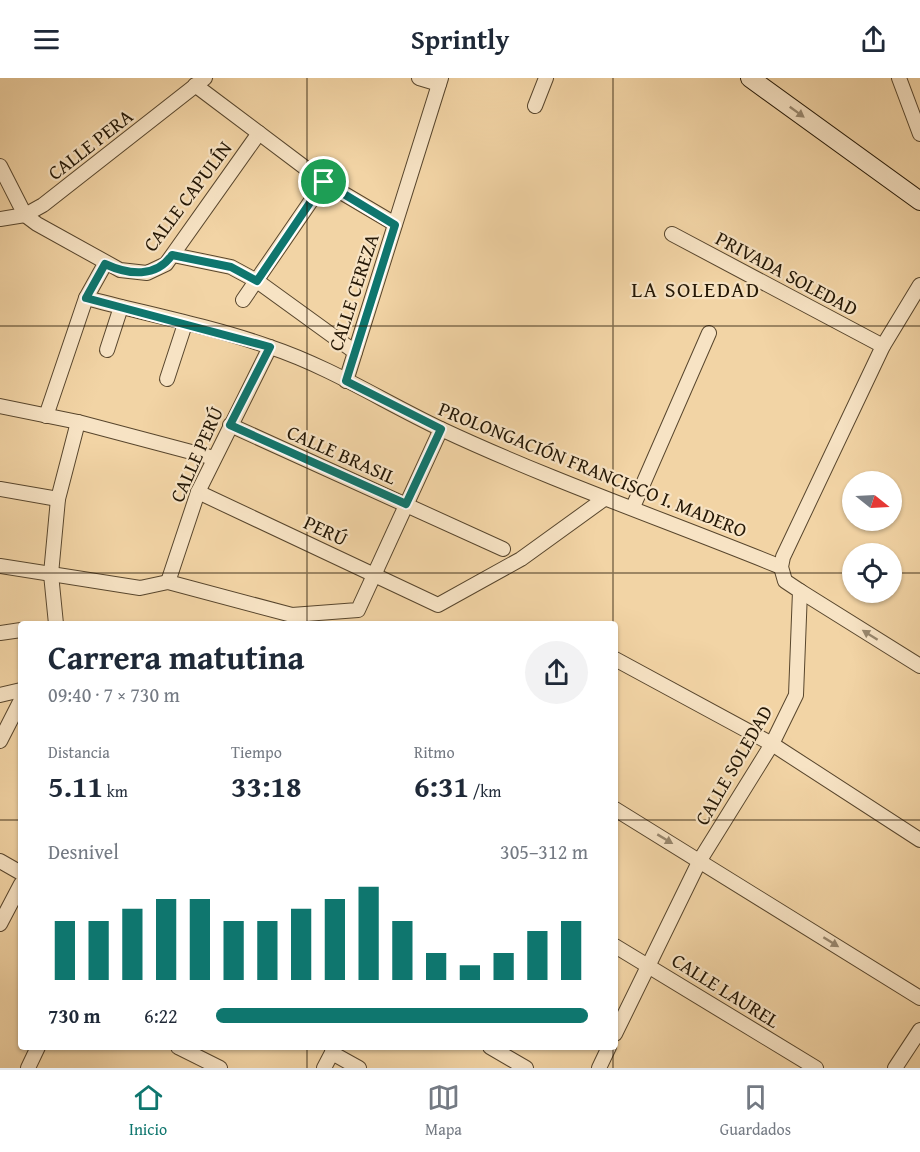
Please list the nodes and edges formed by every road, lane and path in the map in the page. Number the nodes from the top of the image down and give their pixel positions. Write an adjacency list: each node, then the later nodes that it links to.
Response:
1 (419, 78): 4 (street)
2 (546, 78): 7 (street)
3 (899, 78): 9 (street)
4 (440, 81): 15 (street, CALLE CEREZA)
5 (759, 81): 12 (street, one-way to 12)
6 (200, 82): 8 (street); 13 (street, CALLE PERA)
7 (535, 106)
8 (259, 133): 11 (street); 17 (street, CALLE CAPULÍN)
9 (920, 134)
10 (0, 166): 13 (street)
11 (324, 182): 15 (street); 19 (street)
12 (920, 201)
13 (25, 215): 14 (street); 18 (street, CALLE CAPULÍN)
14 (0, 219)
15 (395, 225): 29 (street, CALLE CEREZA)
16 (672, 234): 26 (street, PRIVADA SOLEDAD)
17 (172, 255): 18 (street, CALLE CAPULÍN); 19 (street)
18 (105, 264): 21 (street)
19 (257, 281): 22 (street); 29 (street)
20 (920, 285): 26 (street)
21 (86, 298): 23 (street, PROLONGACIÓN FRANCISCO I. MADERO); 33 (street)
22 (243, 300)
23 (121, 307): 24 (street, PROLONGACIÓN FRANCISCO I. MADERO); 28 (street)
24 (185, 324): 27 (street, PROLONGACIÓN FRANCISCO I. MADERO); 30 (street)
25 (709, 333): 43 (street)
26 (883, 346): 46 (street)
27 (270, 347): 31 (street, PROLONGACIÓN FRANCISCO I. MADERO); 35 (street, CALLE PERÚ)
28 (107, 350)
29 (355, 352): 31 (street, CALLE CEREZA)
30 (167, 379)
31 (346, 381): 36 (street, PROLONGACIÓN FRANCISCO I. MADERO)
32 (0, 406): 33 (street)
33 (46, 416): 34 (street)
34 (78, 422): 37 (street); 41 (street)
35 (230, 425): 37 (street, CALLE PERÚ); 42 (street, CALLE BRASIL)
36 (441, 429): 40 (street, PROLONGACIÓN FRANCISCO I. MADERO); 42 (street)
37 (214, 458): 39 (street, CALLE PERÚ)
38 (0, 489): 41 (street)
39 (198, 492): 48 (street, PERÚ); 49 (street, CALLE PERÚ)
40 (604, 498): 43 (street, PROLONGACIÓN FRANCISCO I. MADERO); 48 (street, PERÚ)
41 (58, 499): 47 (street)
42 (406, 504): 44 (street, CALLE BRASIL); 48 (street)
43 (633, 507): 46 (street, PROLONGACIÓN FRANCISCO I. MADERO)
44 (503, 549)
45 (0, 566): 47 (street)
46 (781, 567): 50 (street)
47 (51, 574): 49 (street); 51 (street)
48 (373, 574): 49 (street)
49 (168, 582)
50 (800, 591): 55 (street, one-way to 50); 60 (street, CALLE SOLEDAD)
51 (56, 621)
52 (18, 630): 53 (street)
53 (0, 633)
54 (618, 661): 60 (street)
55 (920, 666)
56 (18, 691): 57 (street)
57 (0, 695)
58 (18, 706): 59 (street)
59 (0, 741)
60 (772, 744): 62 (street); 63 (street, CALLE SOLEDAD)
61 (618, 811): 63 (street, one-way to 63)
62 (920, 840)
63 (700, 860): 69 (street, CALLE SOLEDAD); 70 (street, one-way to 70)
64 (0, 861): 65 (street)
65 (18, 871)
66 (18, 891): 67 (street)
67 (0, 924)
68 (618, 948): 69 (street, CALLE LAUREL)
69 (648, 964): 71 (street, CALLE SOLEDAD); 84 (street, CALLE LAUREL)
70 (920, 998)
71 (618, 1028)
72 (920, 1029): 85 (street)
73 (37, 1050): 78 (street)
74 (184, 1050): 79 (street)
75 (334, 1050): 80 (street); 81 (street)
76 (495, 1050): 82 (street)
77 (608, 1050): 83 (street)
78 (28, 1068)
79 (220, 1068)
80 (324, 1068)
81 (359, 1068)
82 (526, 1068)
83 (599, 1068)
84 (816, 1068)
85 (896, 1068)

